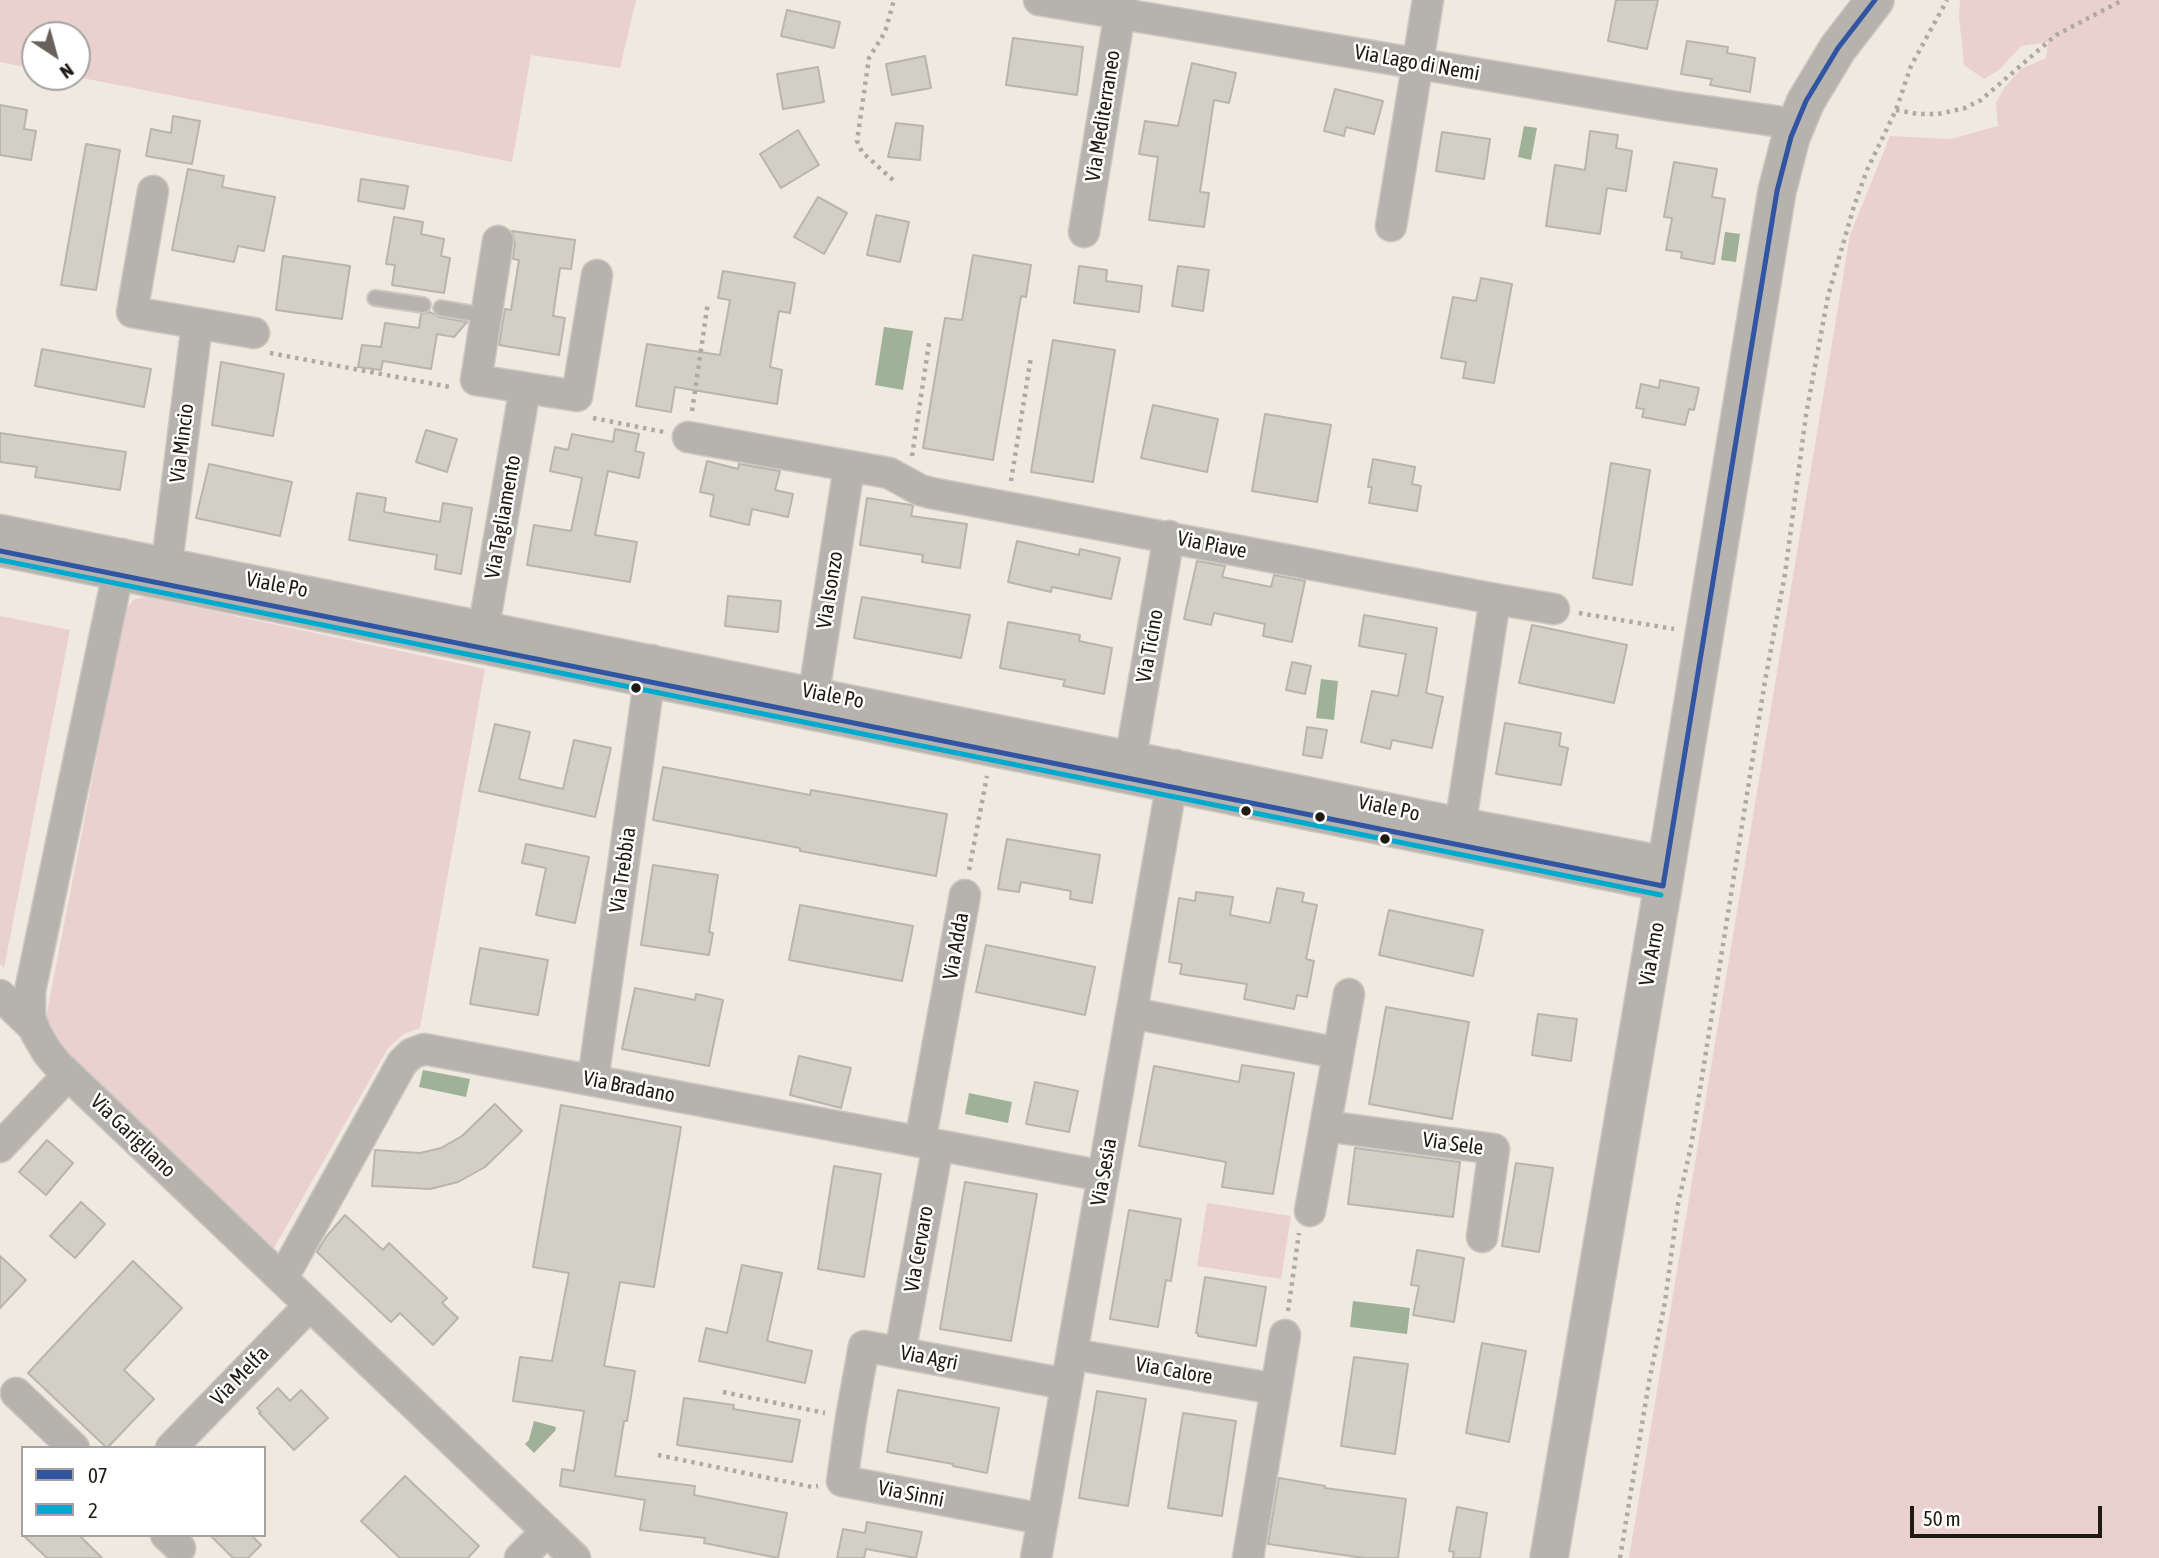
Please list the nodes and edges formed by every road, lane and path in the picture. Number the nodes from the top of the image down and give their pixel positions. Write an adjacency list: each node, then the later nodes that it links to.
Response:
1 (894, 0): 11 (path)
2 (1039, 0): 7 (street, Via Lago di Nemi)
3 (1428, 0): 8 (street)
4 (1875, 0): 10 (street, Via Arno)
5 (1947, 0): 9 (path)
6 (2123, 0): 9 (path)
7 (1121, 6): 8 (street, Via Lago di Nemi); 14 (street, Via Mediterraneo)
8 (1418, 63): 10 (street, Via Lago di Nemi); 13 (street)
9 (1895, 110): 84 (path)
10 (1796, 124): 48 (street, Via Arno)
11 (893, 180)
12 (153, 191): 22 (street)
13 (1391, 226)
14 (1084, 232)
15 (498, 241): 26 (street)
16 (597, 275): 28 (street)
17 (375, 298): 19 (lane)
18 (708, 302): 29 (path)
19 (423, 305)
20 (441, 308): 21 (lane)
21 (470, 313)
22 (197, 324): 23 (street); 36 (street, Via Mincio)
23 (254, 333): 26 (path)
24 (929, 342): 31 (path)
25 (1031, 357): 32 (path)
26 (476, 380): 27 (street)
27 (525, 388): 28 (street); 41 (street, Via Tagliamento)
28 (577, 396): 29 (path)
29 (688, 437): 30 (street, Via Piave)
30 (849, 467): 31 (street, Via Piave); 43 (street, Via Isonzo)
31 (908, 482): 32 (street, Via Piave)
32 (1007, 507): 34 (street, Via Piave)
33 (0, 530): 37 (street, Viale Po)
34 (1168, 536): 38 (street, Via Piave); 45 (street, Via Ticino)
35 (0, 551): 37 (street, Viale Po)
36 (167, 563): 37 (street, Viale Po); 41 (street, Viale Po)
37 (119, 564): 41 (street, Viale Po); 53 (street, Via Garigliano)
38 (1495, 599): 39 (street, Via Piave); 47 (street)
39 (1554, 609): 40 (path)
40 (1685, 631)
41 (482, 636): 42 (street, Viale Po)
42 (651, 670): 43 (street, Viale Po); 56 (street, Via Trebbia)
43 (812, 703): 44 (street, Viale Po); 45 (street, Viale Po)
44 (992, 750): 46 (street, Viale Po); 49 (path, Via Adda)
45 (1130, 756): 46 (street, Viale Po)
46 (1173, 775): 47 (street, Viale Po); 52 (street, Via Sesia)
47 (1459, 833): 48 (street, Viale Po)
48 (1665, 874): 83 (street, Via Arno)
49 (965, 895): 58 (street, Via Adda)
50 (1349, 994): 54 (street)
51 (0, 995): 53 (street)
52 (1132, 1013): 54 (street); 60 (street, Via Sesia)
53 (33, 1027): 55 (street, Via Garigliano)
54 (1338, 1053): 57 (street)
55 (68, 1074): 59 (street); 63 (street, Via Garigliano)
56 (593, 1080): 58 (street, Via Bradano); 63 (street, Via Bradano)
57 (1325, 1126): 61 (street); 62 (street, Via Sele)
58 (929, 1143): 60 (street, Via Bradano); 66 (street, Via Cervaro)
59 (0, 1147)
60 (1103, 1176): 67 (street, Via Sesia)
61 (1310, 1211): 65 (path)
62 (1482, 1237)
63 (282, 1279): 64 (street, Via Garigliano)
64 (310, 1305): 74 (street, Via Melfa); 78 (street, Via Garigliano)
65 (1285, 1335): 69 (street)
66 (900, 1353): 68 (street, Via Agri); 72 (street, Via Agri)
67 (1072, 1354): 68 (street, Via Sesia); 69 (street, Via Calore)
68 (1066, 1384): 77 (street, Via Sesia)
69 (1276, 1389): 82 (street)
70 (723, 1392): 72 (path)
71 (16, 1393): 73 (street)
72 (851, 1418): 76 (street)
73 (72, 1446)
74 (173, 1446)
75 (658, 1455): 76 (path)
76 (842, 1480): 77 (street, Via Sinni)
77 (1043, 1519): 81 (street, Via Sesia)
78 (547, 1531): 79 (street); 80 (street, Via Garigliano)
79 (520, 1558)
80 (575, 1558)
81 (1036, 1558)
82 (1248, 1558)
83 (1549, 1558)
84 (1620, 1558)

